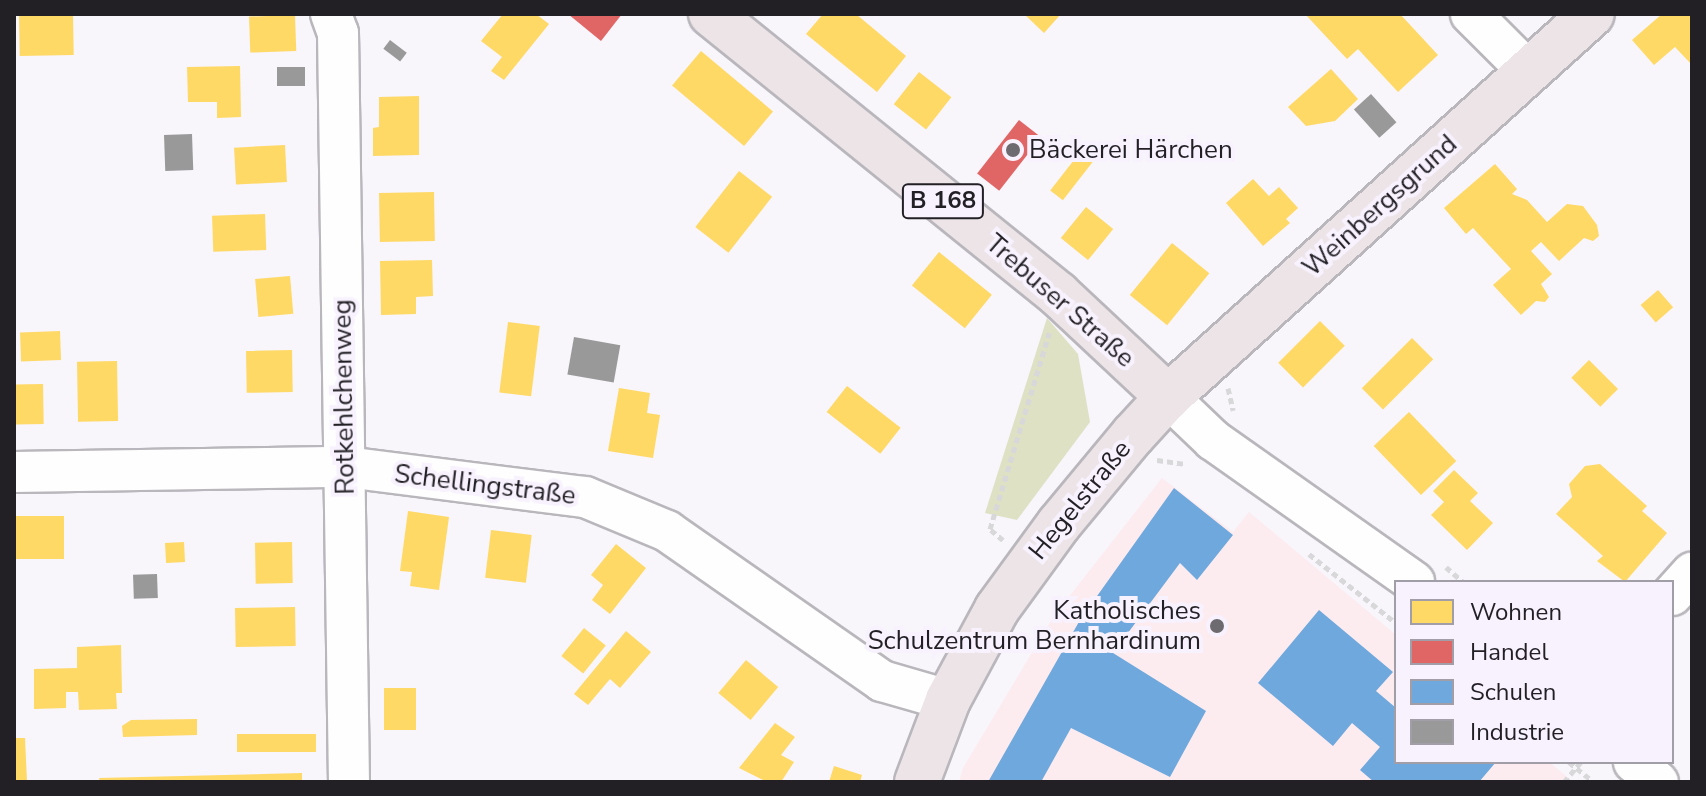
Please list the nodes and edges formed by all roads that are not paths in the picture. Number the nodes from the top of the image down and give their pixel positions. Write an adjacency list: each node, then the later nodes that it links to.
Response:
1 (711, 14): 6 (main road, Trebuser Straße / B 168)
2 (1471, 14): 5 (street)
3 (1592, 14): 5 (main road, Weinbergsgrund)
4 (335, 24): 7 (street, Rotkehlchenweg)
5 (1529, 72): 6 (main road, Weinbergsgrund)
6 (1168, 397): 10 (street, Trebuser Straße); 12 (main road, Hegelstraße)
7 (346, 467): 8 (street, Schellingstraße); 12 (street, Schellingstraße); 14 (street, Rotkehlchenweg)
8 (14, 472)
9 (1692, 573): 11 (street)
10 (1411, 580)
11 (1674, 593)
12 (948, 700): 15 (main road, Hegelstraße)
13 (1636, 764): 16 (street)
14 (349, 782)
15 (917, 782)
16 (1658, 782)

